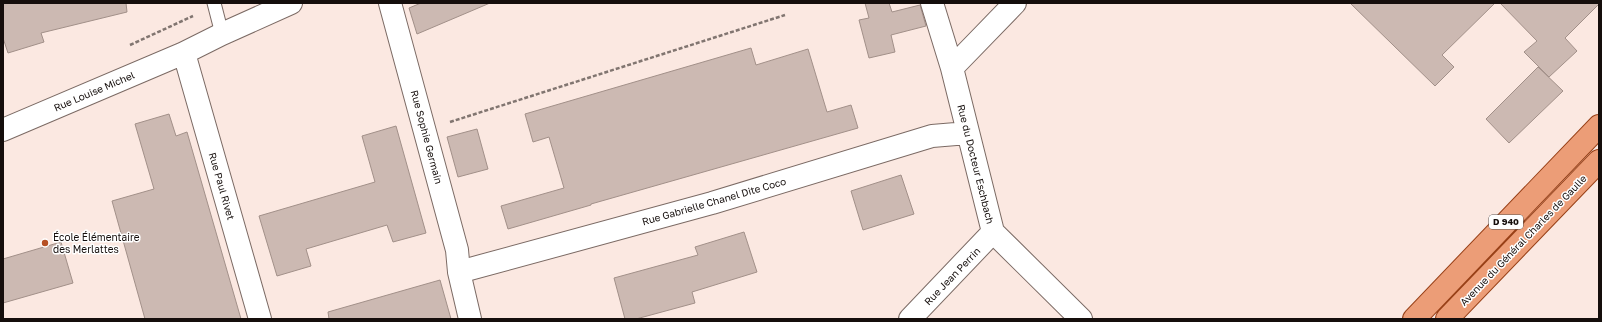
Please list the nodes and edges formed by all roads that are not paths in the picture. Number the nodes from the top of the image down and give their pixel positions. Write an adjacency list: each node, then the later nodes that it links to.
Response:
1 (214, 3): 6 (lane)
2 (291, 3): 6 (street, Rue Louise Michel)
3 (390, 3): 14 (street, Rue Sophie Germain)
4 (932, 3): 8 (street, Rue du Docteur Eschbach)
5 (1015, 3): 8 (street)
6 (222, 34): 7 (street, Rue Louise Michel)
7 (184, 53): 10 (street, Rue Louise Michel); 15 (street, Rue Paul Rivet)
8 (952, 68): 11 (street, Rue du Docteur Eschbach)
9 (1599, 126): 19 (main road, D 940)
10 (3, 130)
11 (968, 133): 13 (street, Rue du Docteur Eschbach); 14 (street, Rue Gabrielle Chanel Dite Coco)
12 (1599, 162): 20 (main road, Avenue du Général Charles de Gaulle / D 940)
13 (993, 232): 17 (street, Rue Jean Perrin); 18 (street, Rue du Docteur Eschbach)
14 (459, 272): 16 (street, Rue Sophie Germain)
15 (260, 319)
16 (470, 319)
17 (910, 319)
18 (1081, 319)
19 (1414, 319)
20 (1447, 319)

